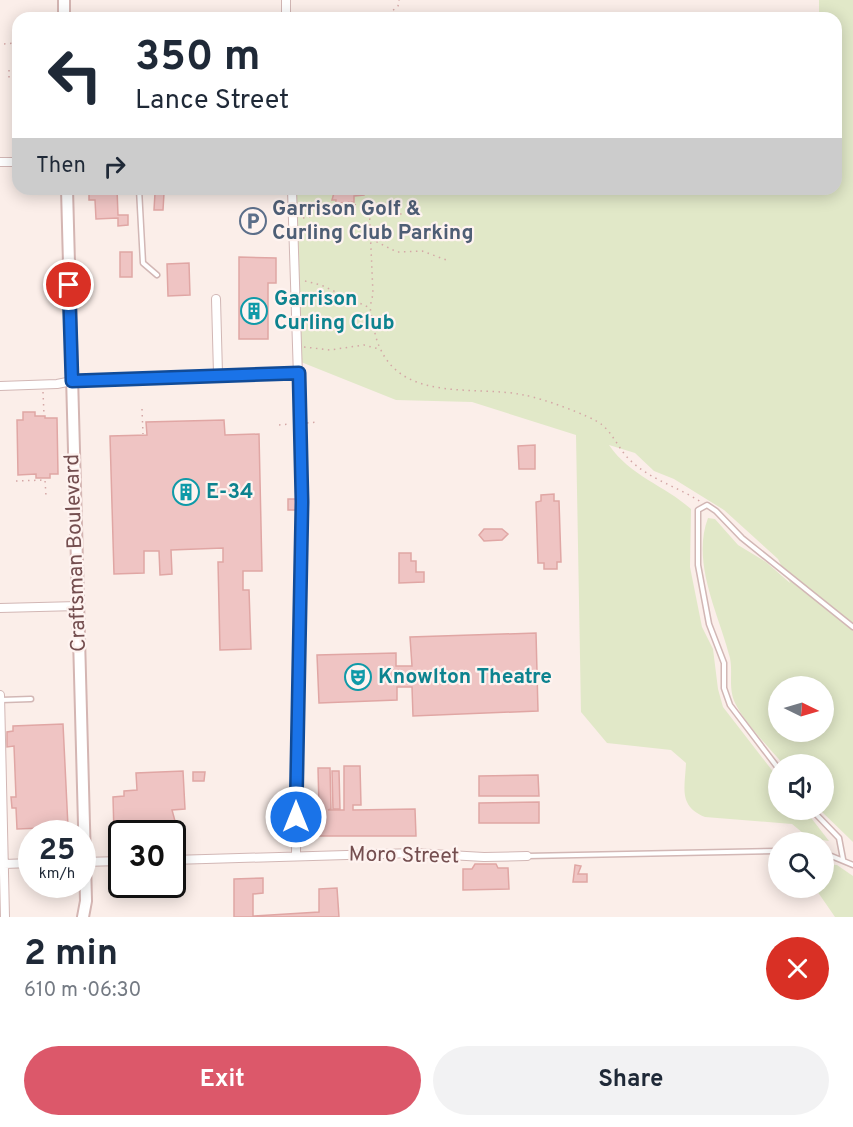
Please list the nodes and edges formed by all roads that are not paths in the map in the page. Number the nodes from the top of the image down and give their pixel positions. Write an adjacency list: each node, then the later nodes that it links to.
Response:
1 (67, 195): 8 (street, Craftsman Boulevard)
2 (139, 195): 4 (lane)
3 (292, 195): 6 (street)
4 (157, 275)
5 (216, 299): 7 (street)
6 (299, 373): 7 (street); 20 (street)
7 (218, 374): 8 (street)
8 (72, 381): 9 (street); 10 (street, Craftsman Boulevard)
9 (0, 386)
10 (78, 606): 11 (street); 17 (street, Craftsman Boulevard)
11 (0, 608)
12 (853, 627): 16 (lane)
13 (0, 695): 15 (street)
14 (31, 699): 15 (lane)
15 (0, 700): 26 (street)
16 (768, 755)
17 (83, 820)
18 (822, 820): 23 (lane)
19 (768, 851): 21 (lane)
20 (296, 856): 21 (street, Moro Street); 24 (street, Moro Street)
21 (526, 856)
22 (834, 856): 23 (lane)
23 (843, 859): 27 (lane)
24 (186, 860)
25 (18, 863): 26 (street)
26 (2, 864): 29 (street)
27 (853, 865)
28 (86, 898): 30 (street, Craftsman Boulevard)
29 (5, 917)
30 (83, 917)

